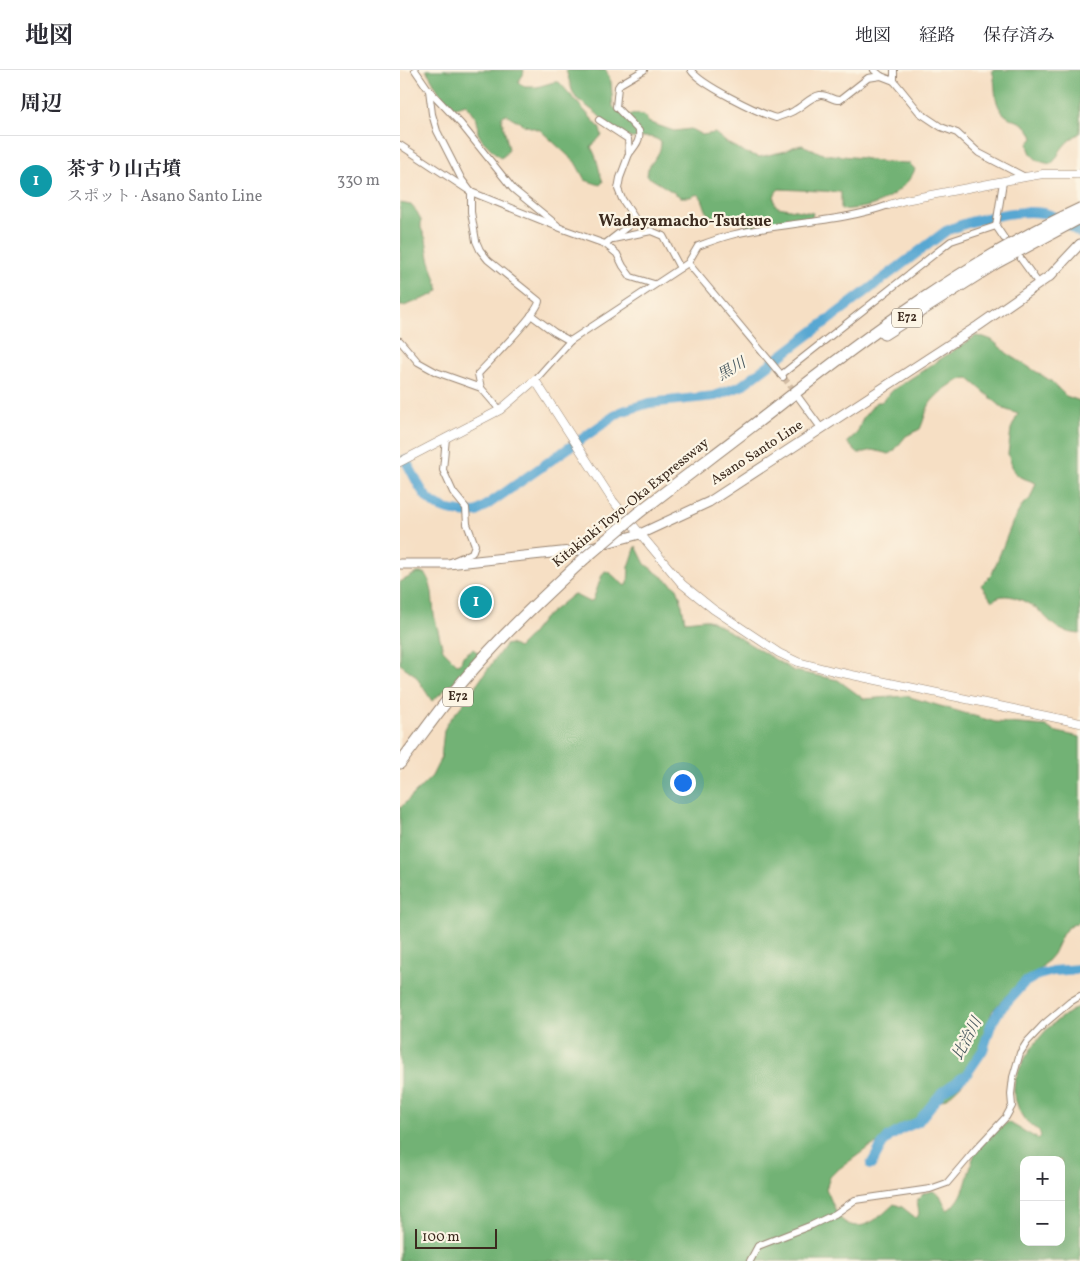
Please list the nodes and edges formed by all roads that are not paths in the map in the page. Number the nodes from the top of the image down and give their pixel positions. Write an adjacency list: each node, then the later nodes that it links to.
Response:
1 (415, 70): 8 (street)
2 (644, 70): 11 (street)
3 (691, 70): 6 (street)
4 (874, 70): 6 (street)
5 (894, 70): 7 (street)
6 (882, 76): 7 (street)
7 (894, 81): 13 (street)
8 (429, 90): 15 (street); 20 (street)
9 (599, 120): 11 (street)
10 (400, 145): 15 (street)
11 (629, 154): 22 (street)
12 (1080, 174): 13 (street)
13 (1025, 177): 14 (street)
14 (1003, 182): 16 (street); 19 (street)
15 (471, 192): 20 (street); 30 (street)
16 (889, 205): 26 (street)
17 (1080, 209): 37 (highway, Kitakinki Toyo-Oka Expressway / E72)
18 (1080, 218): 37 (highway, Kitakinki Toyo-Oka Expressway / E72)
19 (996, 226): 21 (street); 26 (street)
20 (563, 229): 23 (street)
21 (1004, 238)
22 (612, 239): 23 (street); 27 (street)
23 (605, 244): 28 (street)
24 (1079, 248): 29 (main road, Asano Santo Line)
25 (1021, 259): 29 (street)
26 (688, 263): 27 (street)
27 (680, 268): 28 (street)
28 (654, 284): 32 (street)
29 (1039, 284): 38 (main road, Asano Santo Line)
30 (531, 315): 32 (street); 34 (street)
31 (400, 341): 34 (street)
32 (570, 341): 33 (street)
33 (535, 380): 36 (street); 41 (street)
34 (481, 388): 36 (street)
35 (800, 398): 38 (street)
36 (500, 410): 39 (street)
37 (771, 411): 44 (highway, Kitakinki Toyo-Oka Expressway / E72, bridge)
38 (821, 428): 41 (main road, Asano Santo Line)
39 (446, 438): 40 (street); 43 (street)
40 (400, 462)
41 (640, 534): 43 (main road, Asano Santo Line); 45 (street)
42 (400, 564): 43 (main road, Asano Santo Line)
43 (448, 564)
44 (516, 624): 46 (highway, Kitakinki Toyo-Oka Expressway / E72); 47 (highway, Kitakinki Toyo-Oka Expressway / E72)
45 (1080, 723)
46 (400, 763)
47 (400, 770)
48 (1080, 996): 49 (street)
49 (750, 1261)

